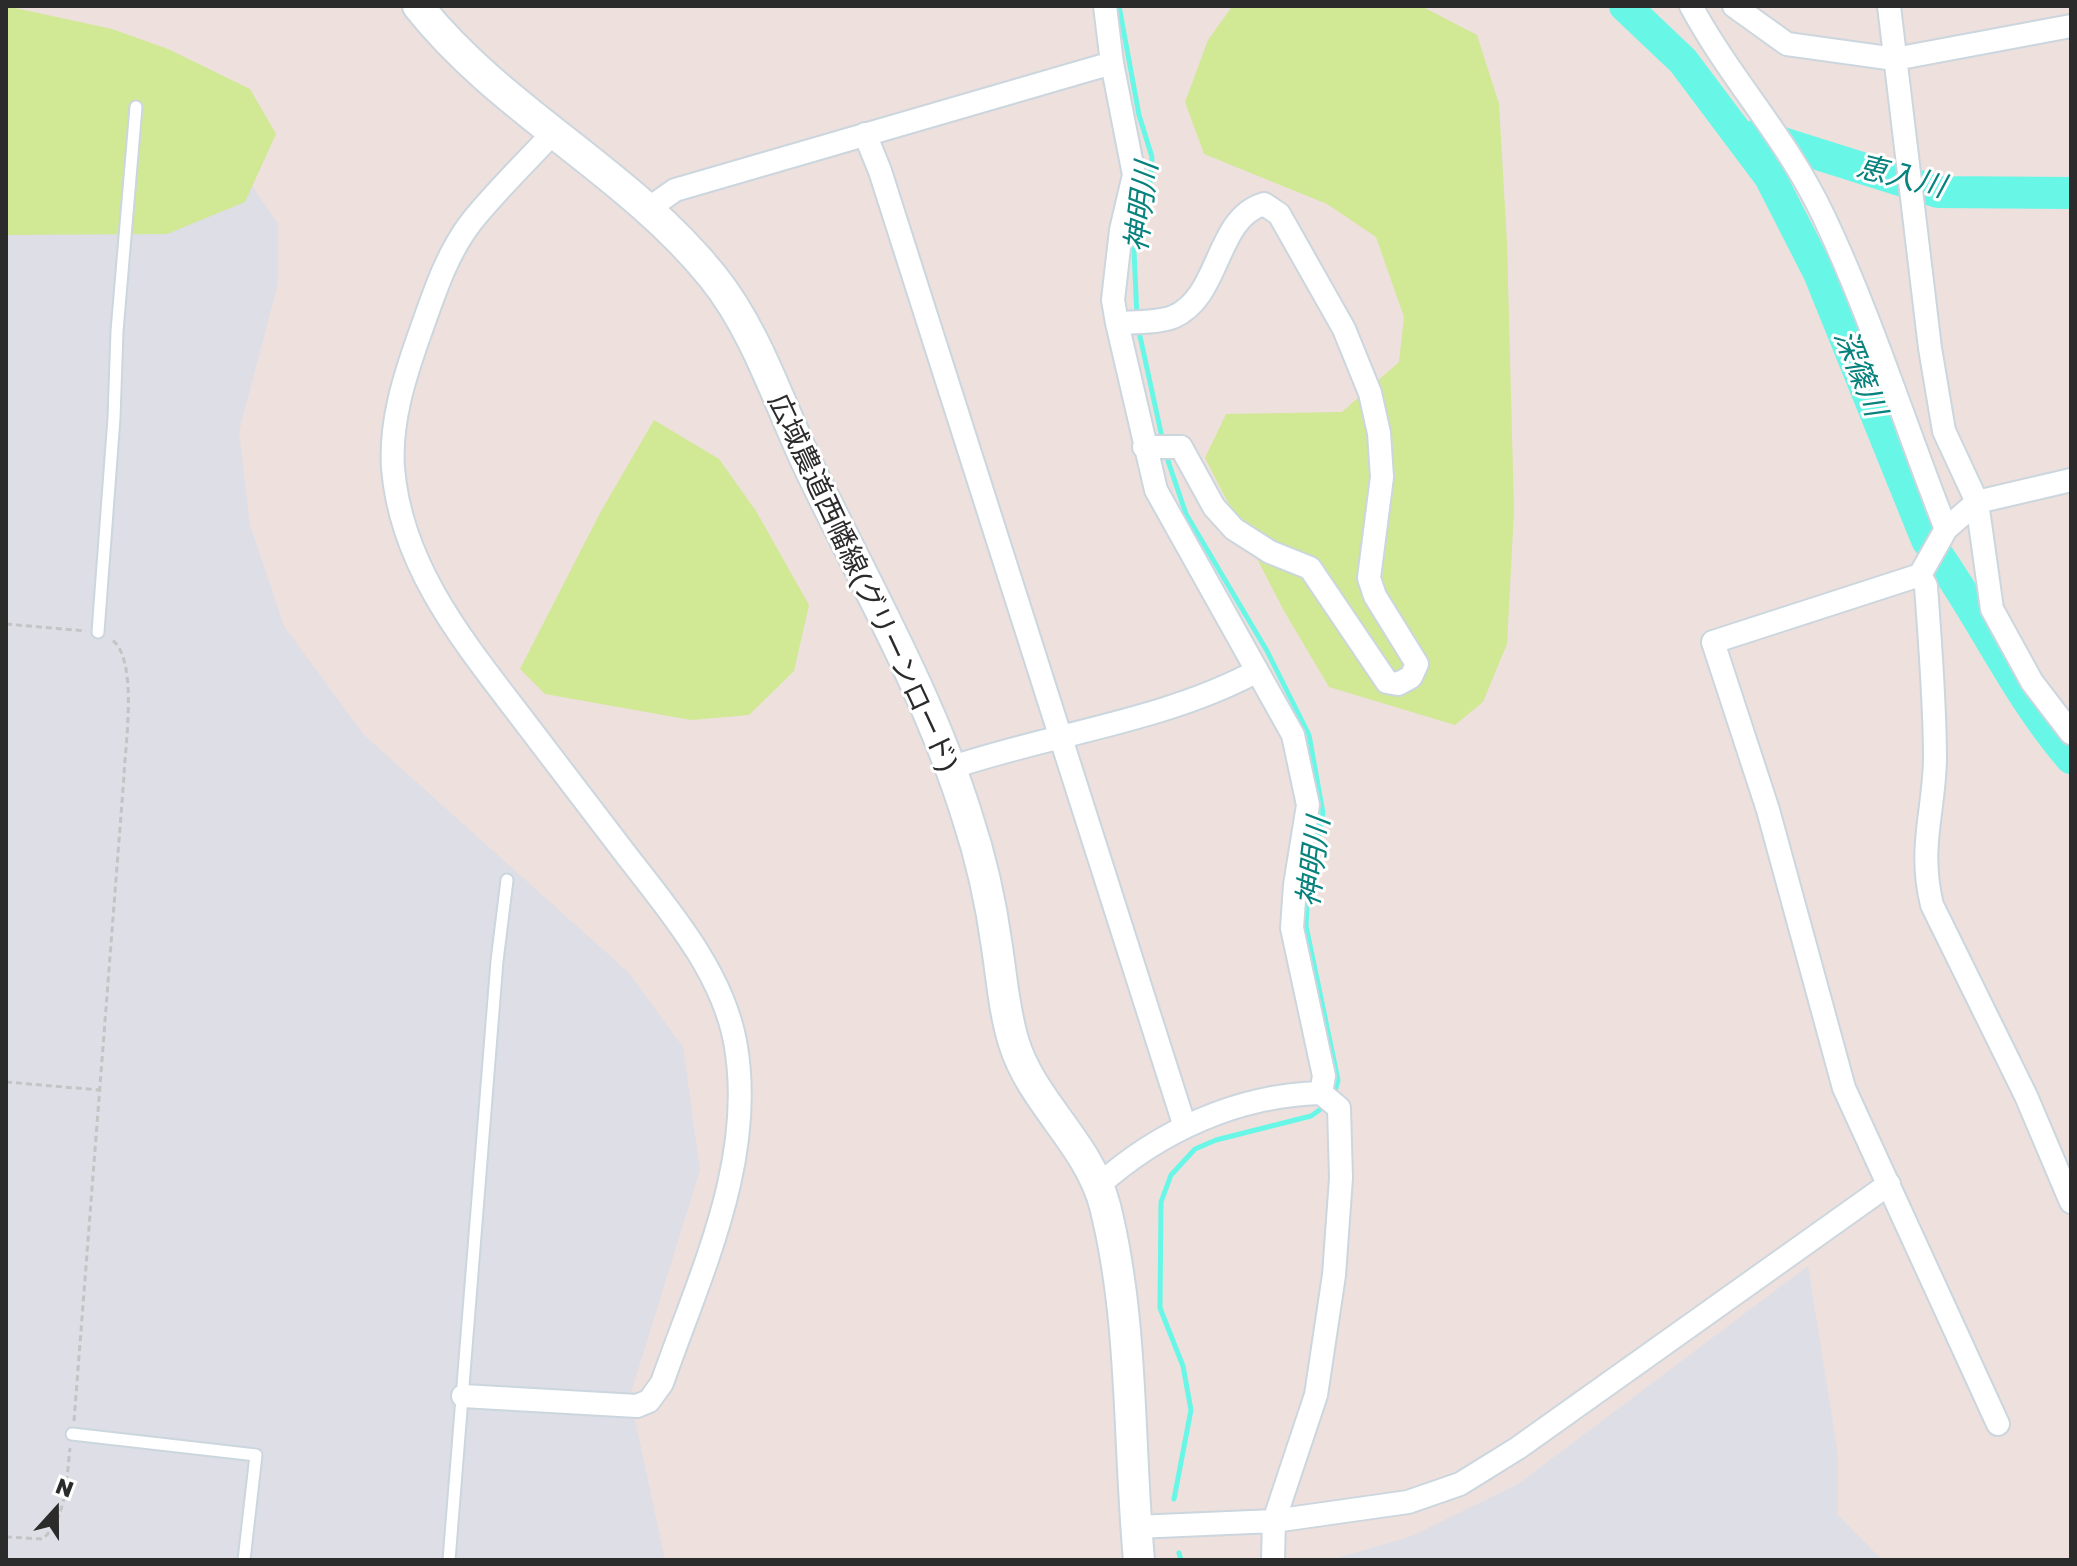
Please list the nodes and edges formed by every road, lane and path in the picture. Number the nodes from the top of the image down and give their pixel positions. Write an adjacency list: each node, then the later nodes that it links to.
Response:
1 (418, 6): 10 (street, 広域農道西幡線(グリーンロード))
2 (1105, 6): 8 (street)
3 (1691, 6): 17 (street)
4 (1734, 6): 7 (street)
5 (1889, 6): 7 (street)
6 (2071, 26): 7 (street)
7 (1895, 59): 16 (street)
8 (1112, 63): 11 (street); 13 (street)
9 (136, 107): 20 (lane)
10 (554, 132): 12 (street, 広域農道西幡線(グリーンロード)); 33 (street)
11 (865, 134): 12 (street); 23 (street)
12 (648, 209): 24 (street, 広域農道西幡線(グリーンロード))
13 (1129, 322): 14 (street); 14 (street)
14 (1155, 447): 21 (street)
15 (2071, 480): 16 (street)
16 (1977, 502): 17 (street); 22 (street)
17 (1946, 529): 18 (street)
18 (1920, 575): 30 (street); 32 (street)
19 (6, 624): 20 (path)
20 (98, 632): 27 (path)
21 (1257, 671): 23 (street); 28 (street)
22 (2071, 733)
23 (1059, 735): 24 (street); 29 (street)
24 (950, 768): 31 (street, 広域農道西幡線(グリーンロード))
25 (507, 880): 33 (lane)
26 (6, 1082): 27 (path)
27 (99, 1090): 35 (path)
28 (1321, 1093): 29 (street); 36 (street)
29 (1185, 1127): 31 (street)
30 (1889, 1184): 34 (street); 36 (street)
31 (1098, 1186): 37 (street, 広域農道西幡線(グリーンロード))
32 (2071, 1202)
33 (463, 1396): 40 (lane)
34 (1998, 1424)
35 (72, 1434): 38 (path); 39 (lane)
36 (1274, 1521): 37 (street); 42 (street)
37 (1136, 1527): 41 (street, 広域農道西幡線(グリーンロード))
38 (6, 1537)
39 (244, 1560)
40 (449, 1560)
41 (1139, 1560)
42 (1273, 1560)

